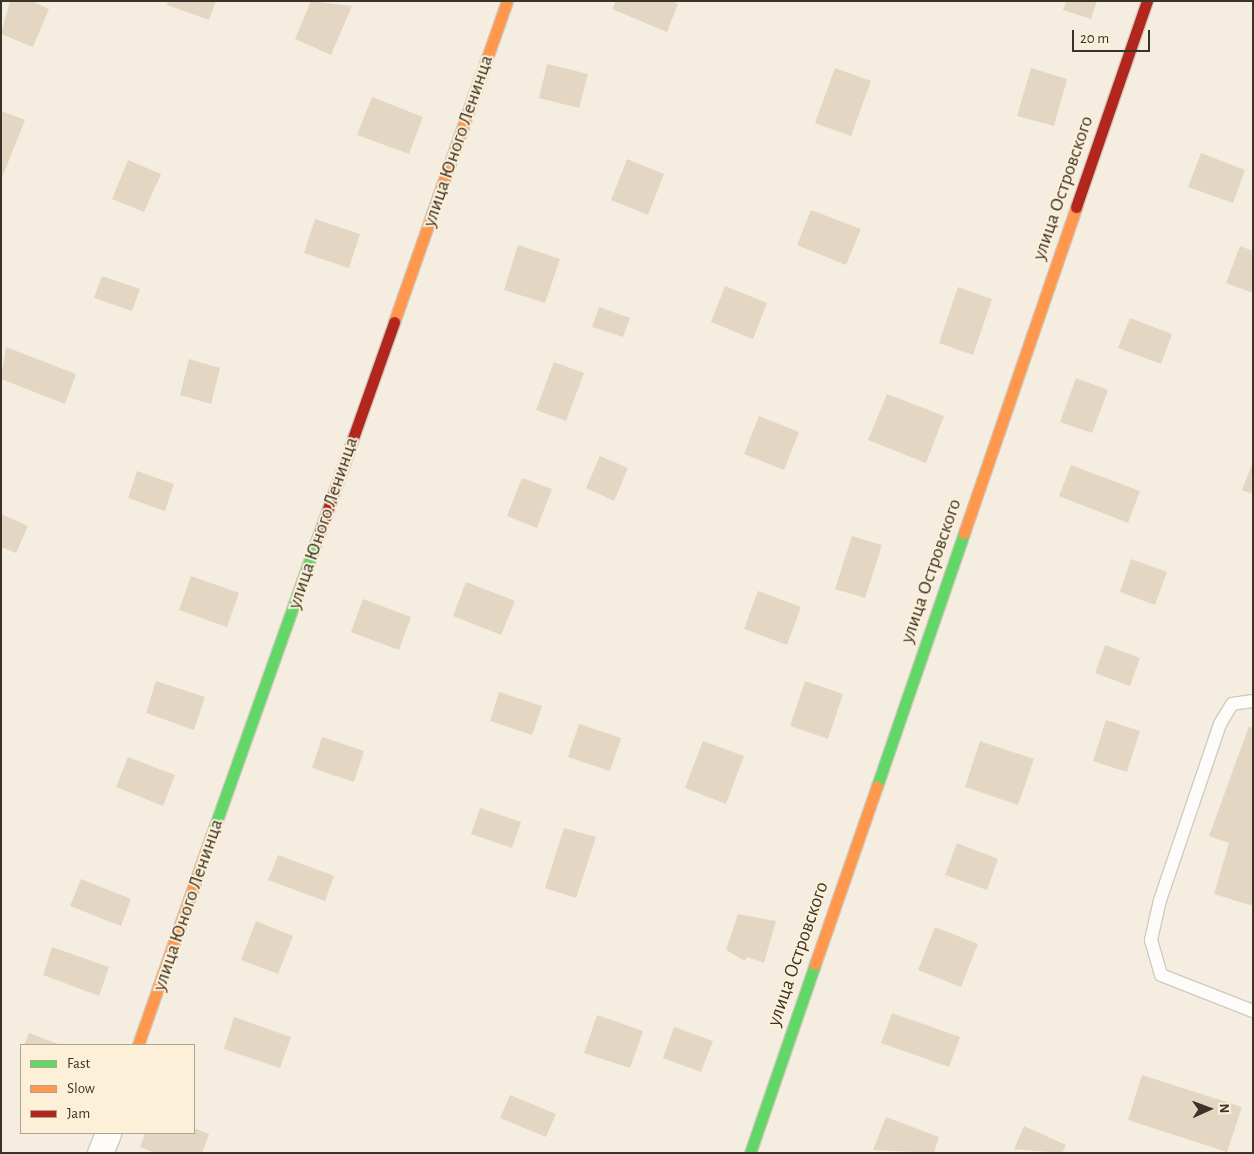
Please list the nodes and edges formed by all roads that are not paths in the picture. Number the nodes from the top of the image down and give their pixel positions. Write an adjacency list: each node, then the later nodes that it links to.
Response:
1 (507, 1): 5 (street, улица Юного Ленинца)
2 (1147, 1): 8 (street, улица Островского)
3 (1253, 701): 4 (lane)
4 (1253, 1011)
5 (138, 1044)
6 (108, 1134): 7 (street)
7 (100, 1153)
8 (750, 1153)

